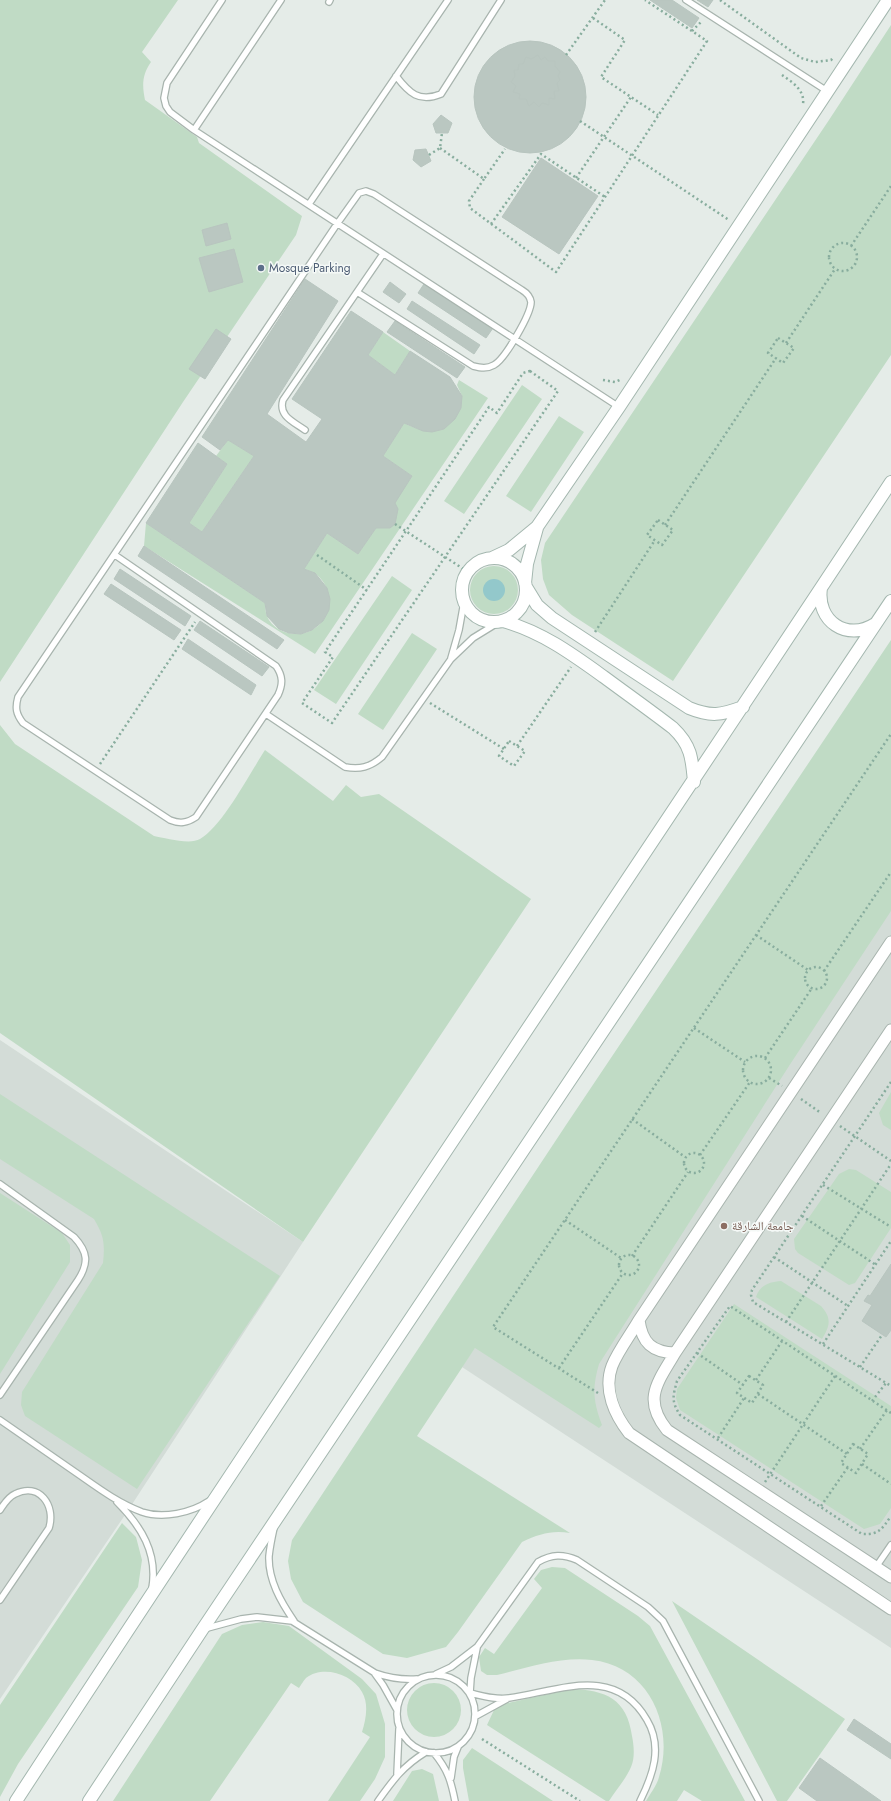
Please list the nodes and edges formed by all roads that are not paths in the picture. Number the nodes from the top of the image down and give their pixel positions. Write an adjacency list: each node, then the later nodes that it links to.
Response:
1 (222, 0): 9 (lane)
2 (281, 0): 9 (lane)
3 (448, 0): 7 (lane)
4 (501, 0): 7 (lane)
5 (686, 0): 8 (lane)
6 (888, 0): 8 (street)
7 (396, 76): 10 (lane)
8 (827, 91): 15 (street)
9 (194, 130): 10 (lane)
10 (309, 204): 11 (lane)
11 (337, 224): 12 (lane); 14 (lane); 19 (lane)
12 (383, 254): 13 (lane); 14 (lane)
13 (357, 292): 14 (lane); 16 (lane)
14 (515, 339): 15 (lane)
15 (619, 407): 18 (street)
16 (305, 430)
17 (891, 482): 22 (street)
18 (537, 527): 20 (street); 21 (street)
19 (115, 555): 31 (lane); 31 (lane)
20 (492, 558): 21 (street); 24 (street)
21 (525, 585): 25 (street); 28 (street)
22 (821, 588): 26 (street); 30 (street)
23 (891, 601): 26 (street)
24 (464, 602): 25 (street); 27 (lane)
25 (501, 621): 27 (lane); 29 (street)
26 (877, 623): 43 (street)
27 (451, 658): 31 (lane)
28 (639, 676): 29 (street); 30 (street)
29 (627, 694): 32 (street)
30 (743, 707): 32 (street)
31 (266, 714)
32 (694, 782): 40 (street)
33 (891, 942): 36 (street)
34 (891, 1030): 37 (street)
35 (0, 1184): 38 (lane)
36 (639, 1320): 37 (street); 49 (street)
37 (675, 1353): 45 (street)
38 (0, 1395)
39 (0, 1420): 41 (lane)
40 (218, 1496): 41 (lane); 47 (street)
41 (112, 1498): 47 (lane)
42 (0, 1510): 48 (lane)
43 (275, 1523): 50 (lane); 51 (street)
44 (891, 1545): 45 (lane)
45 (876, 1567): 46 (street)
46 (891, 1577)
47 (150, 1594): 66 (street)
48 (0, 1600)
49 (891, 1609)
50 (295, 1622): 51 (lane); 53 (lane)
51 (202, 1630): 67 (street)
52 (477, 1647): 54 (lane); 56 (lane); 71 (lane)
53 (375, 1673): 55 (lane); 58 (lane)
54 (436, 1674): 55 (lane); 56 (lane)
55 (418, 1679): 58 (lane)
56 (470, 1693): 57 (lane); 59 (lane)
57 (508, 1698): 59 (lane); 70 (lane)
58 (397, 1710): 60 (lane)
59 (476, 1716): 61 (lane)
60 (399, 1728): 62 (lane); 64 (lane)
61 (458, 1747): 63 (lane); 65 (lane)
62 (426, 1752): 63 (lane); 64 (lane)
63 (434, 1753): 65 (lane)
64 (397, 1774): 68 (lane)
65 (451, 1779): 69 (lane)
66 (16, 1801)
67 (89, 1801)
68 (378, 1801)
69 (455, 1801)
70 (640, 1801)
71 (759, 1801)

